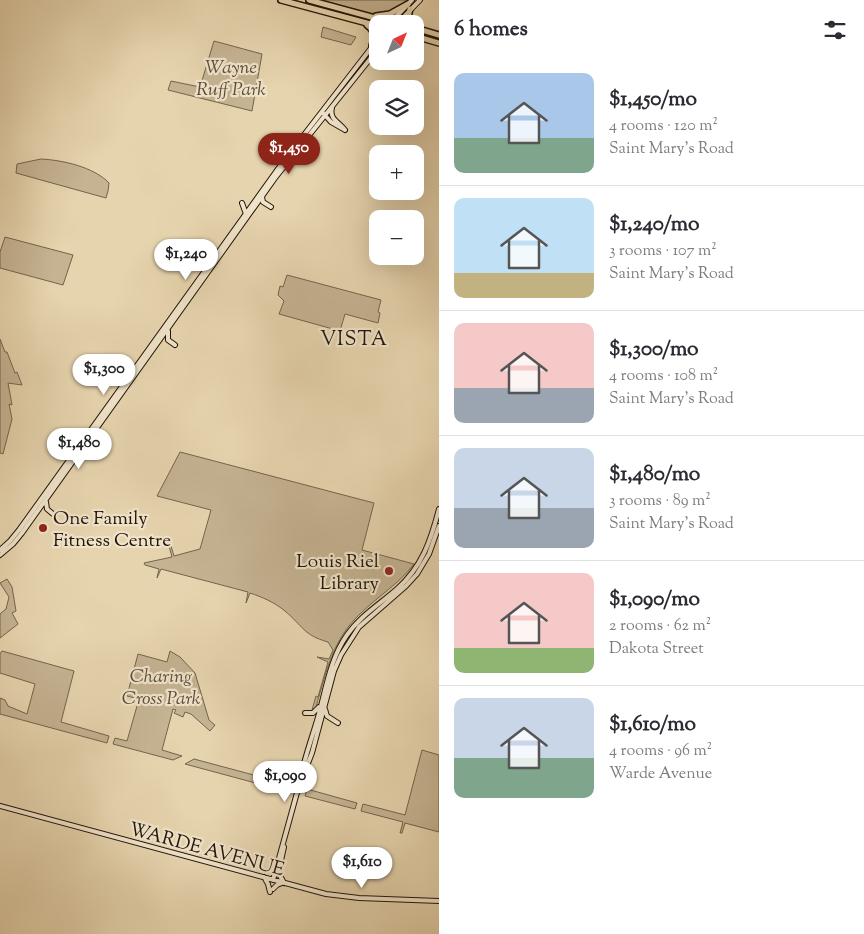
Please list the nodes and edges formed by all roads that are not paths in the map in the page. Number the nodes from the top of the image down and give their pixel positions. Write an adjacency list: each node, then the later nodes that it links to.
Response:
1 (281, 0): 9 (main road)
2 (309, 0): 8 (main road)
3 (420, 0): 4 (main road)
4 (410, 4): 5 (main road); 6 (main road); 7 (main road)
5 (384, 15)
6 (398, 15)
7 (403, 15)
8 (369, 16)
9 (362, 22): 10 (main road); 11 (main road)
10 (369, 24)
11 (369, 26)
12 (424, 31): 13 (main road)
13 (439, 35)
14 (424, 39): 15 (main road)
15 (439, 43)
16 (369, 54): 19 (main road)
17 (369, 55): 18 (main road)
18 (333, 104): 20 (main road); 20 (main road)
19 (323, 108): 20 (main road); 21 (main road)
20 (324, 115): 23 (main road)
21 (316, 118): 22 (main road); 23 (main road)
22 (312, 124): 24 (main road); 28 (main road)
23 (317, 124): 24 (main road)
24 (313, 129): 25 (main road)
25 (263, 194): 27 (main road); 29 (main road)
26 (242, 203): 28 (main road)
27 (271, 207)
28 (246, 214): 31 (main road)
29 (168, 328): 30 (main road); 31 (main road)
30 (175, 345)
31 (132, 376): 32 (main road); 33 (main road)
32 (111, 402): 33 (main road); 38 (main road)
33 (112, 408): 34 (main road)
34 (48, 497): 36 (main road); 39 (main road)
35 (439, 509): 40 (main road)
36 (53, 514)
37 (439, 526): 40 (main road)
38 (0, 550)
39 (0, 555)
40 (323, 704): 41 (main road); 42 (main road); 44 (main road)
41 (304, 714)
42 (338, 723)
43 (0, 806): 45 (main road, WARDE AVENUE)
44 (277, 870): 45 (main road); 46 (main road); 47 (main road)
45 (264, 877): 46 (main road, WARDE AVENUE); 47 (main road)
46 (274, 880): 47 (main road, WARDE AVENUE)
47 (284, 883): 48 (main road, WARDE AVENUE)
48 (439, 900)

